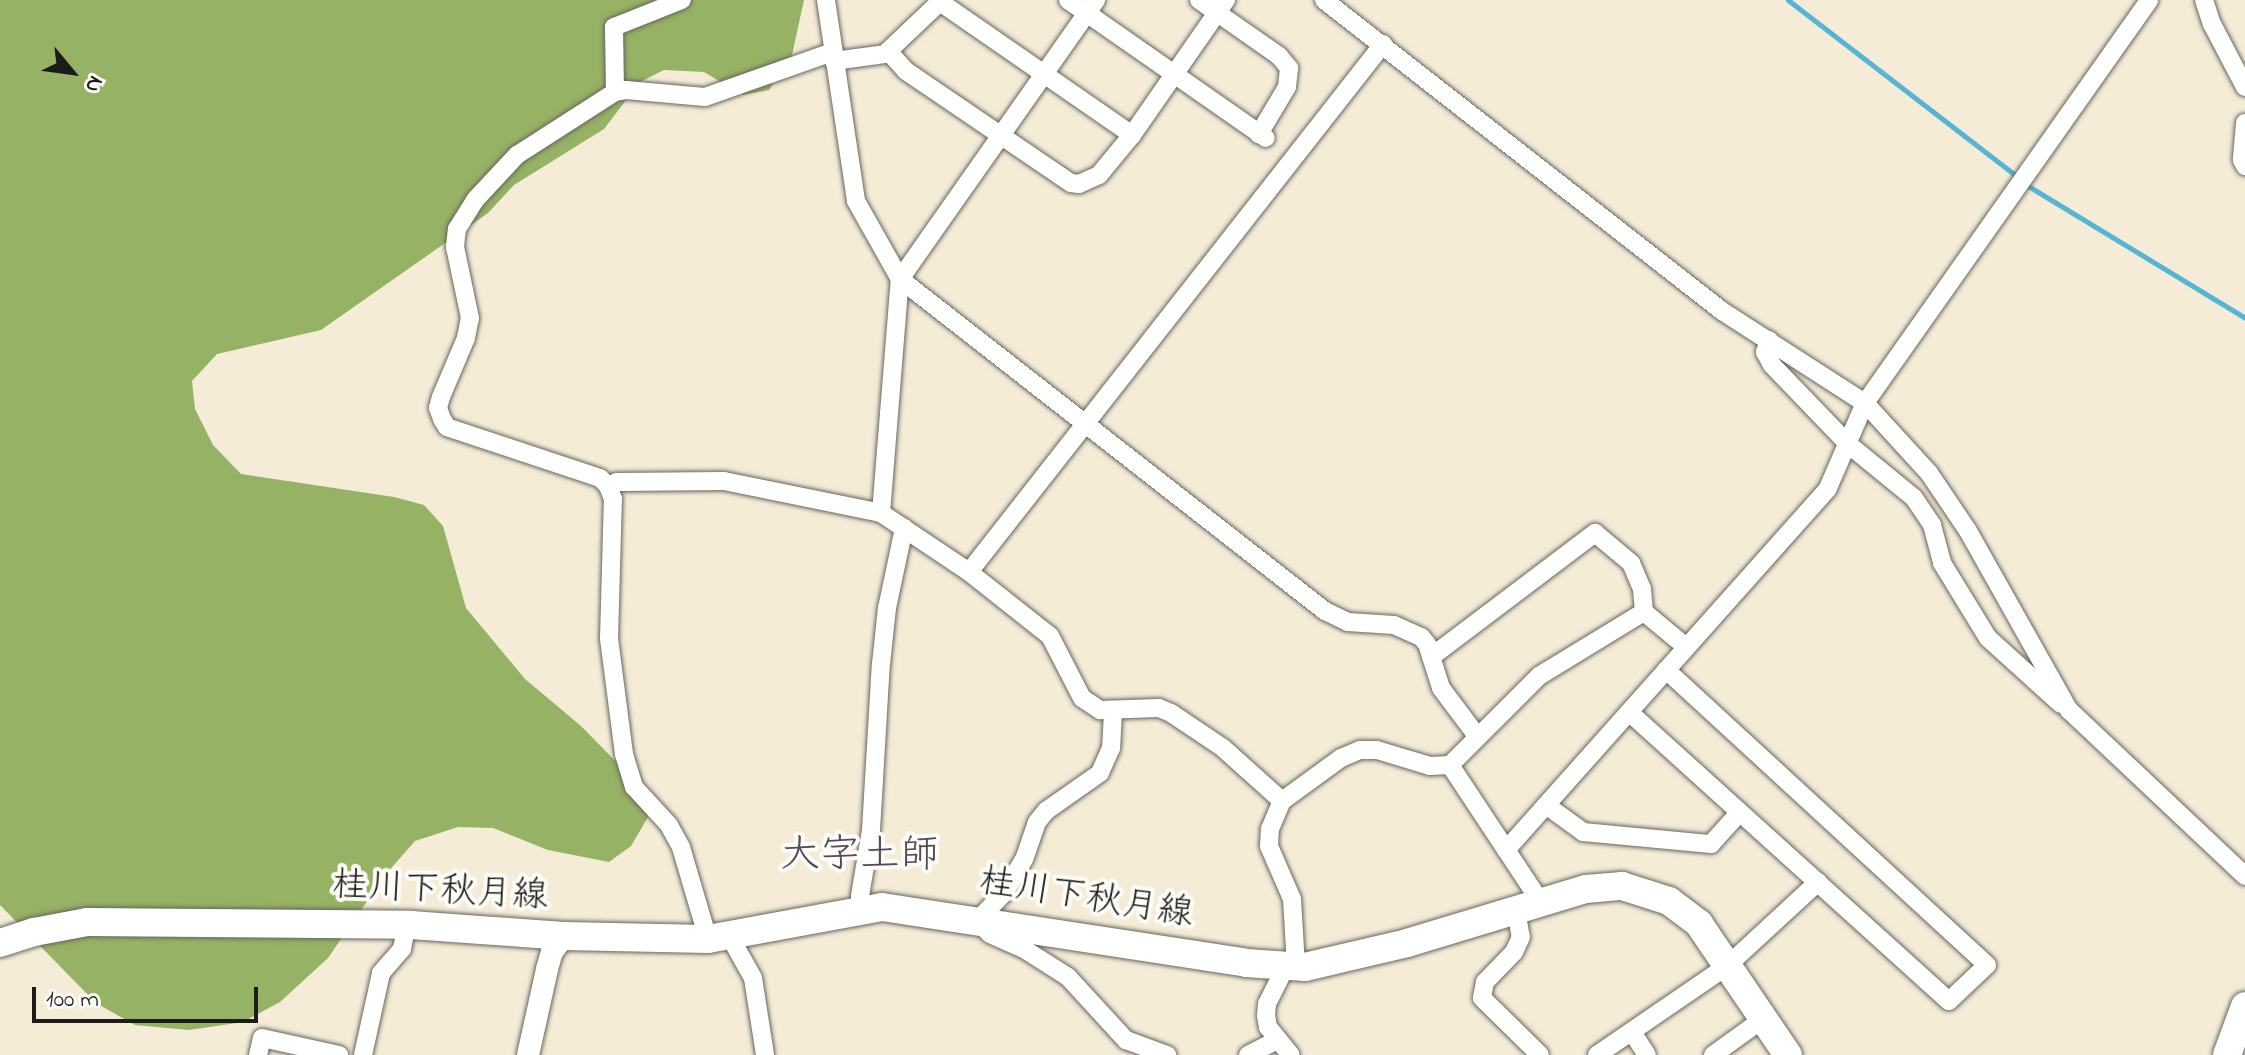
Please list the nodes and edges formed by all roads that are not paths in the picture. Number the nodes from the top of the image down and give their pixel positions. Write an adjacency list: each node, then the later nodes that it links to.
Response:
1 (682, 0): 17 (street)
2 (826, 0): 13 (street)
3 (1068, 0): 10 (street)
4 (1199, 0): 9 (street)
5 (1324, 0): 11 (street)
6 (2149, 0): 24 (street)
7 (2204, 0): 16 (street)
8 (941, 1): 12 (street); 15 (street)
9 (1222, 6): 14 (street); 14 (street)
10 (1091, 7): 14 (street); 15 (street)
11 (1383, 44): 23 (street); 25 (street)
12 (888, 51): 13 (street); 19 (street)
13 (833, 57): 17 (street); 22 (street)
14 (1174, 74): 20 (street)
15 (1043, 75): 19 (street); 20 (street)
16 (2245, 87)
17 (615, 92): 27 (street)
18 (2245, 123): 21 (street)
19 (1002, 134): 20 (street); 22 (street)
20 (1132, 135)
21 (2245, 166)
22 (900, 279): 25 (street); 28 (street)
23 (1769, 340): 24 (street); 26 (street)
24 (1865, 403): 26 (street); 35 (street)
25 (1087, 424): 30 (street); 33 (street)
26 (1848, 444): 32 (street); 35 (street)
27 (608, 486): 28 (street); 51 (street)
28 (881, 513): 29 (street)
29 (904, 528): 30 (street); 47 (street)
30 (969, 572): 36 (street)
31 (1644, 612): 32 (street); 33 (street); 38 (street)
32 (1685, 646): 34 (street)
33 (1431, 657): 38 (street)
34 (1666, 670): 37 (street); 45 (street)
35 (2069, 710): 44 (street)
36 (1113, 712): 40 (street); 48 (street)
37 (1629, 712): 41 (street); 42 (street)
38 (1477, 736): 39 (street)
39 (1450, 765): 40 (street); 43 (street)
40 (1282, 801): 53 (street)
41 (1546, 805): 42 (street); 43 (street)
42 (1740, 812): 45 (street)
43 (1506, 850): 46 (street)
44 (2245, 876)
45 (1818, 882): 54 (street)
46 (1528, 906): 53 (main road, 桂川下秋月線); 54 (main road, 桂川下秋月線); 67 (street)
47 (863, 908): 48 (main road, 桂川下秋月線); 51 (main road, 桂川下秋月線)
48 (977, 921): 53 (main road, 桂川下秋月線); 64 (street)
49 (407, 924): 50 (main road, 桂川下秋月線); 52 (main road, 桂川下秋月線); 61 (street)
50 (564, 936): 51 (main road, 桂川下秋月線); 62 (street)
51 (719, 938): 63 (street)
52 (0, 943)
53 (1291, 966): 58 (street)
54 (1727, 966): 56 (main road, 桂川下秋月線); 57 (street)
55 (2245, 1006): 72 (main road)
56 (1763, 1019): 70 (street); 71 (main road, 桂川下秋月線)
57 (1632, 1032): 68 (street); 69 (street)
58 (1277, 1040): 65 (street); 66 (street)
59 (258, 1055): 60 (street)
60 (339, 1055)
61 (363, 1055)
62 (528, 1055)
63 (765, 1055)
64 (1167, 1055)
65 (1248, 1055)
66 (1291, 1055)
67 (1540, 1055)
68 (1597, 1055)
69 (1647, 1055)
70 (1713, 1055)
71 (1788, 1055)
72 (2227, 1055)

